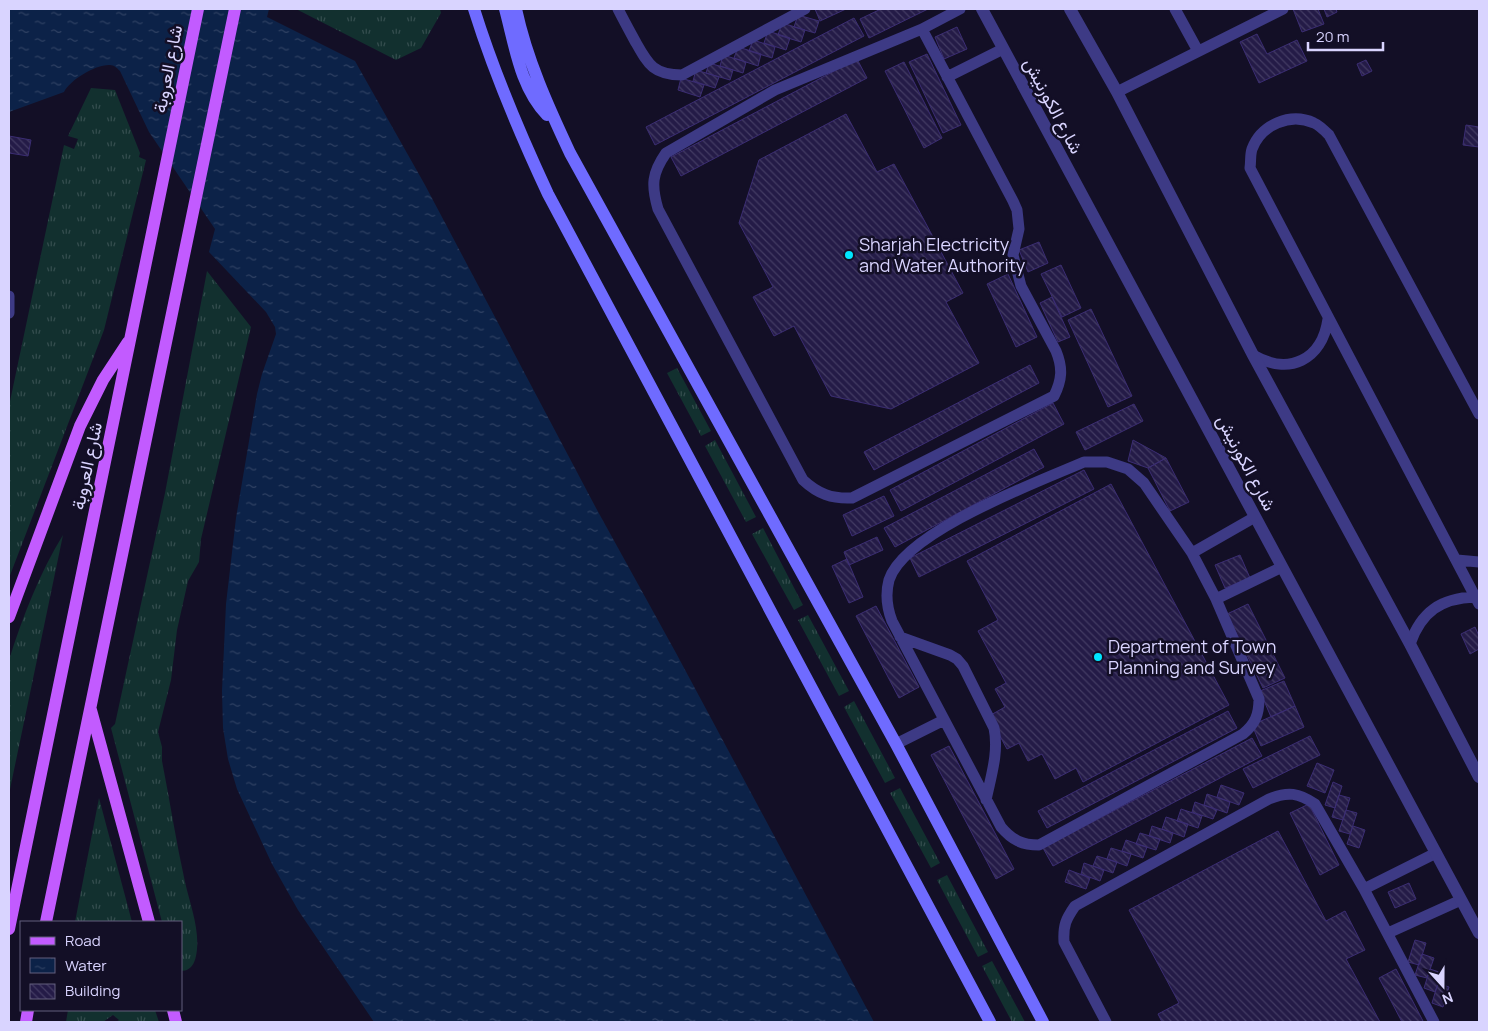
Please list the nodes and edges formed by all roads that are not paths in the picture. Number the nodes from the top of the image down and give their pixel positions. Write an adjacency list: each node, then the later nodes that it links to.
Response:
1 (198, 9): 24 (main road, شارع العروبة)
2 (235, 9): 37 (main road)
3 (474, 9): 50 (main road)
4 (505, 9): 20 (main road)
5 (516, 9): 20 (main road)
6 (618, 9): 14 (lane)
7 (630, 9): 14 (lane)
8 (805, 9): 14 (lane)
9 (960, 9): 15 (lane)
10 (982, 9): 16 (street, شارع الكورنيش)
11 (1070, 9): 19 (street)
12 (1176, 9): 17 (lane)
13 (1283, 9): 17 (lane)
14 (623, 20)
15 (922, 29): 18 (lane); 18 (lane)
16 (1002, 49): 18 (lane); 27 (street, شارع الكورنيش)
17 (1198, 51): 19 (lane)
18 (947, 77)
19 (1117, 92): 25 (street)
20 (556, 124): 39 (main road)
21 (9, 296): 22 (lane)
22 (9, 313)
23 (1328, 319): 25 (lane); 26 (lane); 29 (lane)
24 (131, 338): 34 (main road); 47 (main road, شارع العروبة)
25 (1253, 355): 36 (street)
26 (1479, 414)
27 (1255, 517): 28 (lane); 31 (street, شارع الكورنيش)
28 (1192, 553): 32 (lane); 35 (lane)
29 (1457, 560): 30 (lane); 33 (lane)
30 (1479, 562)
31 (1282, 567): 32 (lane); 42 (street, شارع الكورنيش)
32 (1216, 599): 41 (lane)
33 (1477, 600): 36 (lane)
34 (9, 617)
35 (900, 637): 38 (lane); 41 (lane)
36 (1410, 644): 40 (street)
37 (91, 708): 45 (main road); 46 (main road)
38 (944, 720): 39 (lane); 41 (lane)
39 (896, 744): 51 (main road)
40 (1479, 777)
41 (986, 800)
42 (1436, 853): 43 (lane); 44 (street, شارع الكورنيش)
43 (1364, 889): 48 (lane); 52 (lane)
44 (1461, 900): 48 (lane); 49 (street, شارع الكورنيش)
45 (46, 921)
46 (149, 921)
47 (9, 929)
48 (1388, 933): 53 (lane)
49 (1479, 933)
50 (990, 1022)
51 (1043, 1022)
52 (1106, 1022)
53 (1434, 1022)

